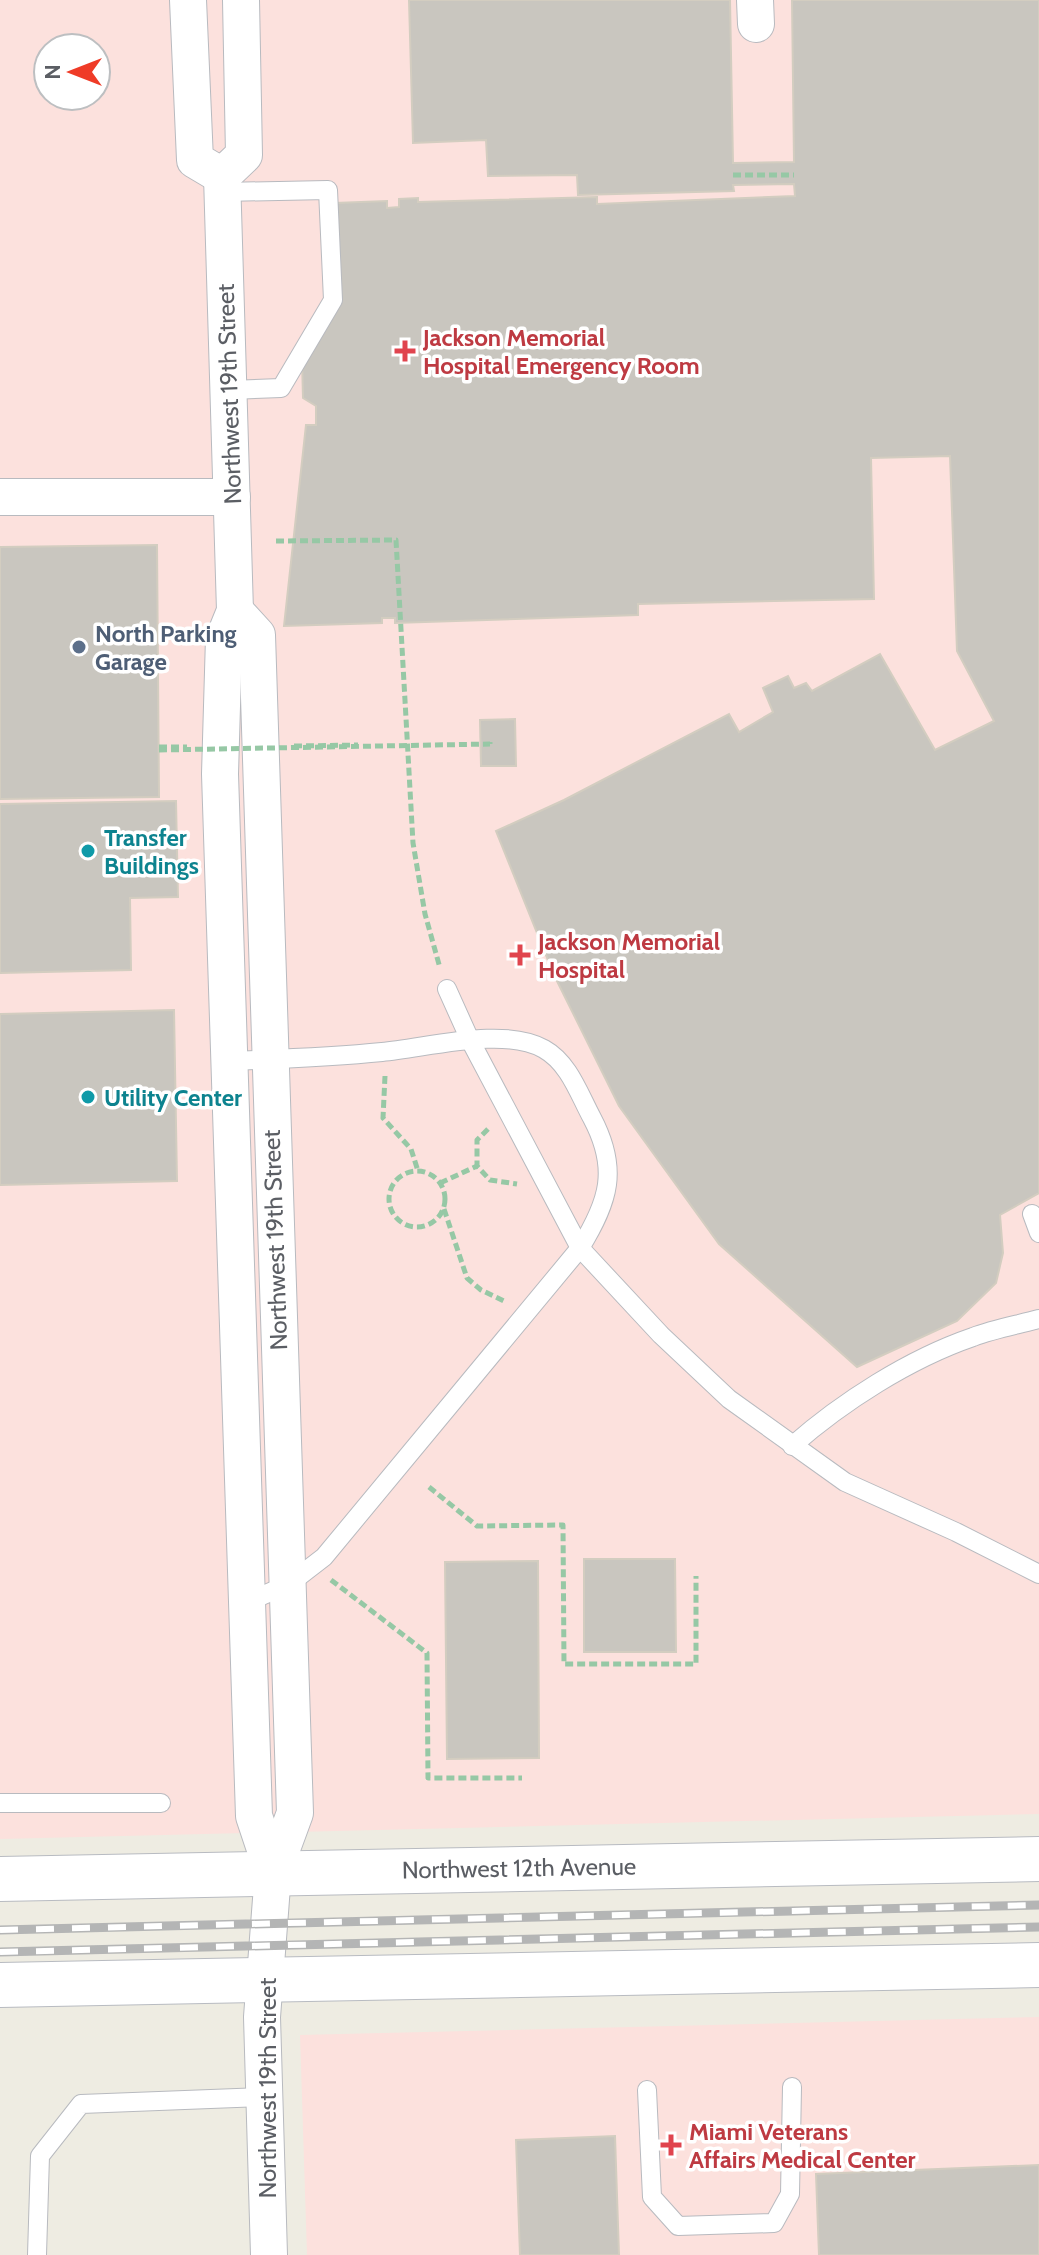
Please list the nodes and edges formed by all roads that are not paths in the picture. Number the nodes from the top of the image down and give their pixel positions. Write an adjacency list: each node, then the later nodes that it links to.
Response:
1 (188, 0): 3 (street)
2 (241, 0): 3 (street)
3 (222, 184): 4 (street, Northwest 19th Street); 4 (lane)
4 (230, 390): 6 (street, Northwest 19th Street)
5 (0, 497): 6 (street)
6 (232, 497): 7 (street, Northwest 19th Street)
7 (235, 611): 10 (street, Northwest 19th Street); 11 (street, Northwest 19th Street)
8 (447, 989): 9 (lane)
9 (470, 1040): 10 (lane); 14 (lane); 14 (lane)
10 (268, 1060): 11 (lane); 18 (street, Northwest 19th Street)
11 (230, 1061): 19 (street, Northwest 19th Street)
12 (1032, 1214): 13 (lane)
13 (1039, 1233)
14 (580, 1248): 16 (lane); 18 (lane)
15 (1039, 1319): 16 (lane)
16 (792, 1446): 17 (lane)
17 (1039, 1574)
18 (289, 1584): 19 (lane); 23 (street, Northwest 19th Street)
19 (245, 1603): 23 (street, Northwest 19th Street)
20 (0, 1803): 21 (lane)
21 (161, 1803)
22 (1039, 1859): 23 (main road, Northwest 12th Avenue)
23 (273, 1873): 24 (main road, Northwest 12th Avenue); 26 (street, Northwest 19th Street)
24 (0, 1879)
25 (1039, 1965): 26 (main road)
26 (265, 1980): 27 (main road); 30 (street, Northwest 19th Street)
27 (0, 1985)
28 (792, 2087): 29 (lane)
29 (647, 2090)
30 (264, 2097): 31 (lane); 32 (street, Northwest 19th Street)
31 (37, 2255)
32 (269, 2255)

